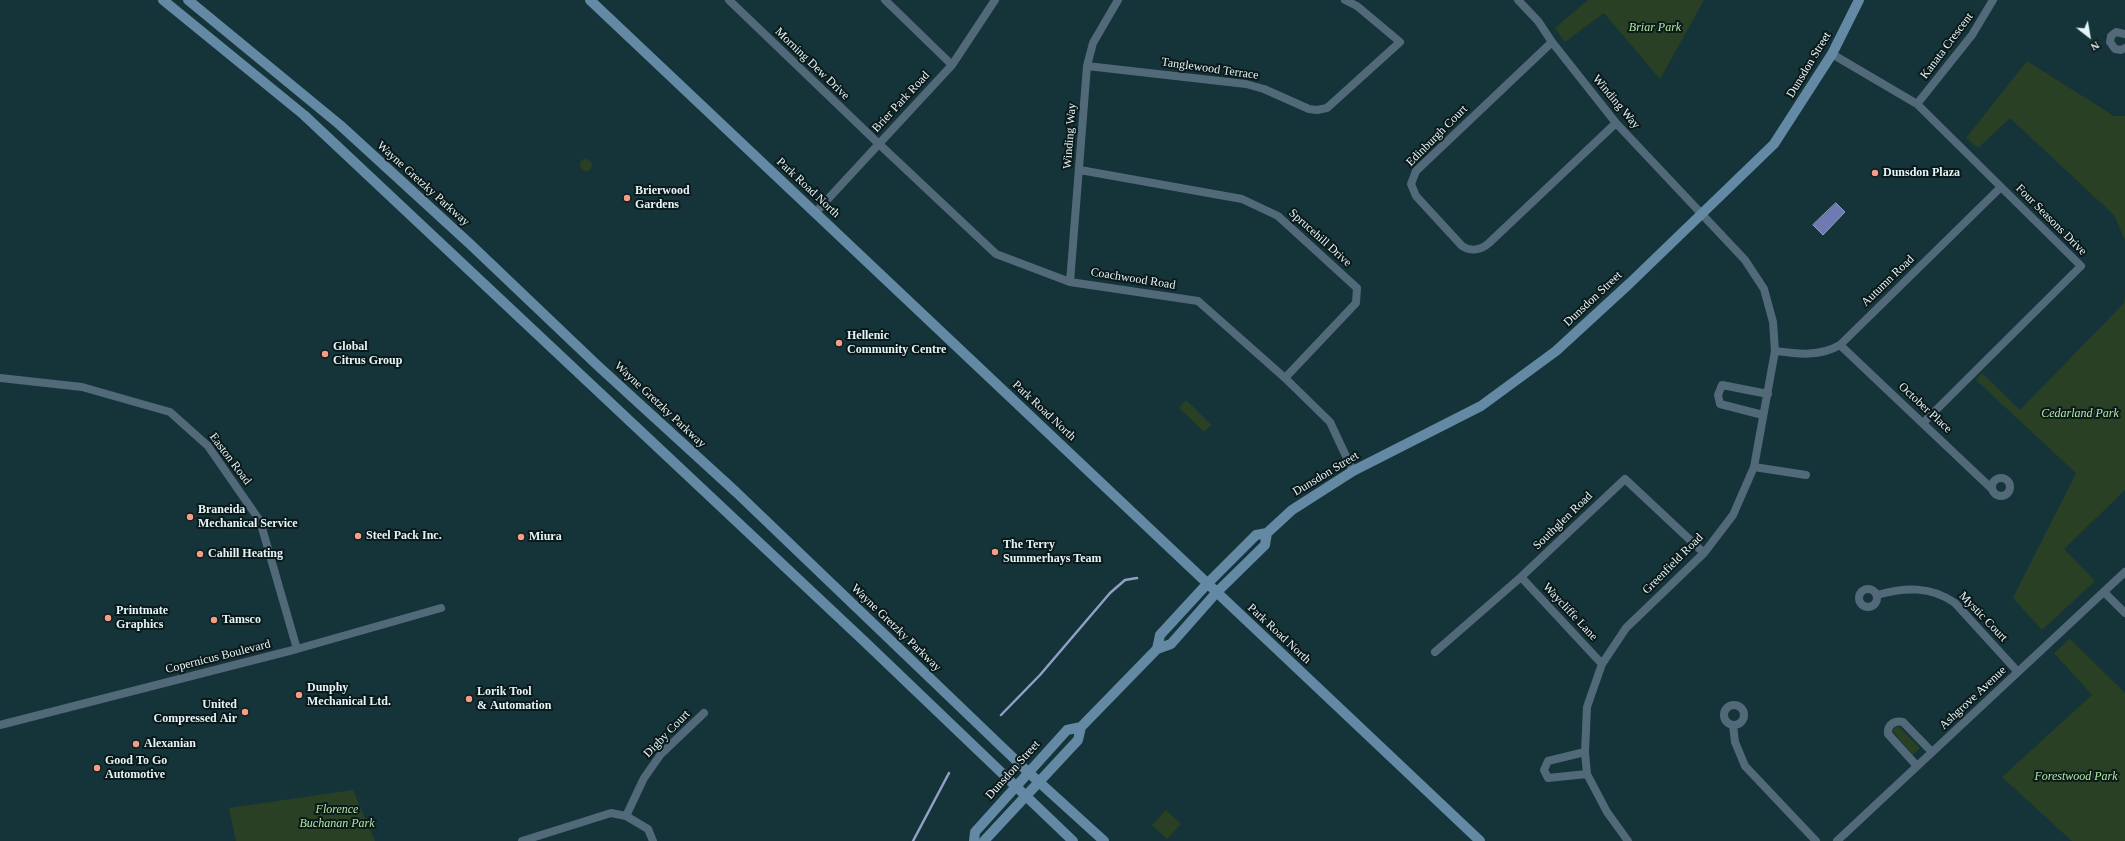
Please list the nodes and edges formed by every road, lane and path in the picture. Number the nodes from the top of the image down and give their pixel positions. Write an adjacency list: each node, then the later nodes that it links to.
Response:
1 (163, 0): 63 (main road)
2 (188, 0): 60 (main road, Wayne Gretzky Parkway)
3 (590, 0): 24 (main road, Park Road North)
4 (729, 0): 21 (street, Morning Dew Drive)
5 (885, 0): 17 (street)
6 (995, 0): 17 (street, Brier Park Road)
7 (1118, 0): 18 (street, Winding Way)
8 (1345, 0): 18 (street, Tanglewood Terrace)
9 (1518, 0): 14 (street, Winding Way)
10 (1859, 0): 16 (main road, Dunsdon Street)
11 (1993, 0): 19 (street, Kanata Crescent)
12 (2125, 24): 13 (street)
13 (2123, 33): 15 (street)
14 (1552, 42): 20 (street, Winding Way); 20 (street, Edinburgh Court)
15 (2125, 48)
16 (1832, 54): 19 (street, Four Seasons Drive); 25 (main road, Dunsdon Street)
17 (952, 65): 21 (street, Brier Park Road)
18 (1086, 66): 22 (street, Winding Way)
19 (1917, 104): 23 (street, Four Seasons Drive)
20 (1616, 123): 25 (street, Winding Way)
21 (879, 144): 24 (street, Brier Park Road); 26 (street, Coachwood Road)
22 (1080, 170): 26 (street, Winding Way); 30 (street, Sprucehill Drive)
23 (2001, 187): 27 (street, Autumn Road); 33 (street, Four Seasons Drive)
24 (815, 213): 42 (main road, Park Road North)
25 (1702, 213): 28 (street, Greenfield Road); 35 (main road, Dunsdon Street)
26 (1070, 282): 30 (street, Coachwood Road)
27 (1840, 345): 28 (street, Autumn Road); 33 (street, October Place)
28 (1775, 351): 31 (street, Greenfield Road)
29 (0, 378): 48 (street, Easton Road)
30 (1285, 378): 35 (street, Coachwood Road)
31 (1768, 394): 32 (street, Greenfield Road); 32 (street)
32 (1763, 415): 34 (street, Greenfield Road)
33 (1923, 423): 37 (street, October Place)
34 (1754, 467): 36 (street); 39 (street, Greenfield Road)
35 (1352, 471): 38 (main road, Dunsdon Street)
36 (1806, 475)
37 (1992, 489)
38 (1267, 533): 42 (main road, Dunsdon Street); 44 (main road, Dunsdon Street)
39 (1704, 553): 41 (street, Southglen Road); 51 (street, Greenfield Road)
40 (2125, 572): 43 (street, Ashgrove Avenue)
41 (1521, 577): 50 (street, Southglen Road); 51 (street, Waycliffe Lane)
42 (1207, 584): 44 (main road, Park Road North); 49 (main road, Dunsdon Street)
43 (2104, 592): 47 (street); 52 (street, Ashgrove Avenue)
44 (1216, 593): 49 (main road, Dunsdon Street); 72 (main road, Park Road North)
45 (1877, 595): 52 (street, Mystic Court)
46 (441, 608): 48 (street, Copernicus Boulevard)
47 (2125, 613)
48 (297, 649): 54 (street, Copernicus Boulevard)
49 (1157, 649): 56 (main road, Dunsdon Street)
50 (1435, 652)
51 (1602, 664): 57 (street, Greenfield Road)
52 (2018, 672): 58 (street, Ashgrove Avenue)
53 (704, 713): 65 (street, Digby Court)
54 (0, 725)
55 (1733, 725): 74 (street)
56 (1081, 727): 60 (main road, Dunsdon Street); 62 (main road, Dunsdon Street)
57 (1584, 752): 61 (street, Greenfield Road); 61 (street)
58 (1932, 752): 59 (street, Ashgrove Avenue); 59 (street)
59 (1917, 766): 75 (street, Ashgrove Avenue)
60 (1028, 772): 62 (main road, Wayne Gretzky Parkway); 63 (main road, Dunsdon Street)
61 (1587, 774): 73 (street, Greenfield Road)
62 (1040, 782): 64 (main road, Dunsdon Street); 71 (main road, Wayne Gretzky Parkway)
63 (1016, 786): 64 (main road); 68 (main road, Dunsdon Street)
64 (1027, 796): 69 (main road, Dunsdon Street); 70 (main road)
65 (626, 816): 66 (street); 67 (street)
66 (522, 841)
67 (653, 841)
68 (974, 841)
69 (984, 841)
70 (1073, 841)
71 (1104, 841)
72 (1480, 841)
73 (1628, 841)
74 (1816, 841)
75 (1837, 841)

